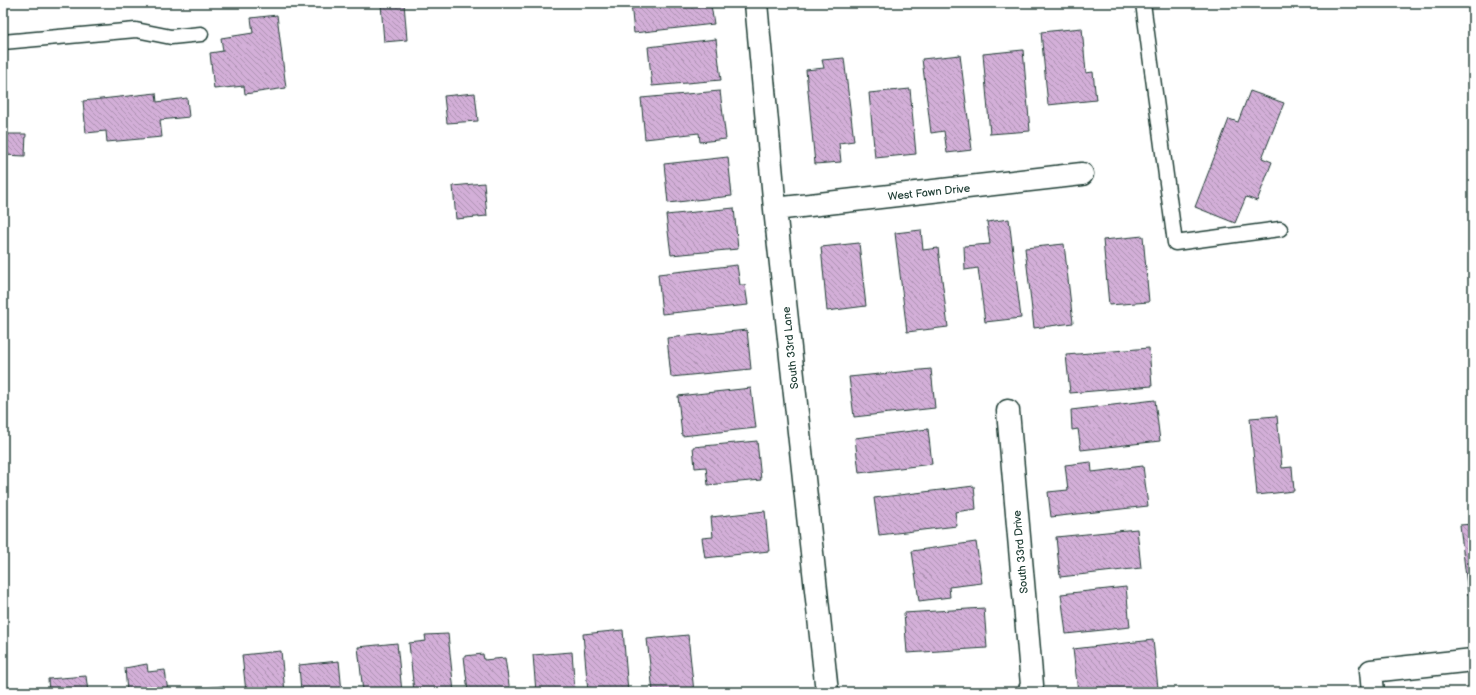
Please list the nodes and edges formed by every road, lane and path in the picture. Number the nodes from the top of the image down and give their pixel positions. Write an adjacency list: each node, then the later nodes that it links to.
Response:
1 (756, 3): 6 (street, South 33rd Lane)
2 (1143, 3): 7 (lane)
3 (201, 34): 4 (lane)
4 (3, 42)
5 (1082, 174): 6 (street, West Fawn Drive)
6 (775, 209): 11 (street, South 33rd Lane)
7 (1280, 229)
8 (1008, 411): 12 (street, South 33rd Drive)
9 (1473, 660): 10 (street)
10 (1372, 682)
11 (827, 692)
12 (1029, 692)

